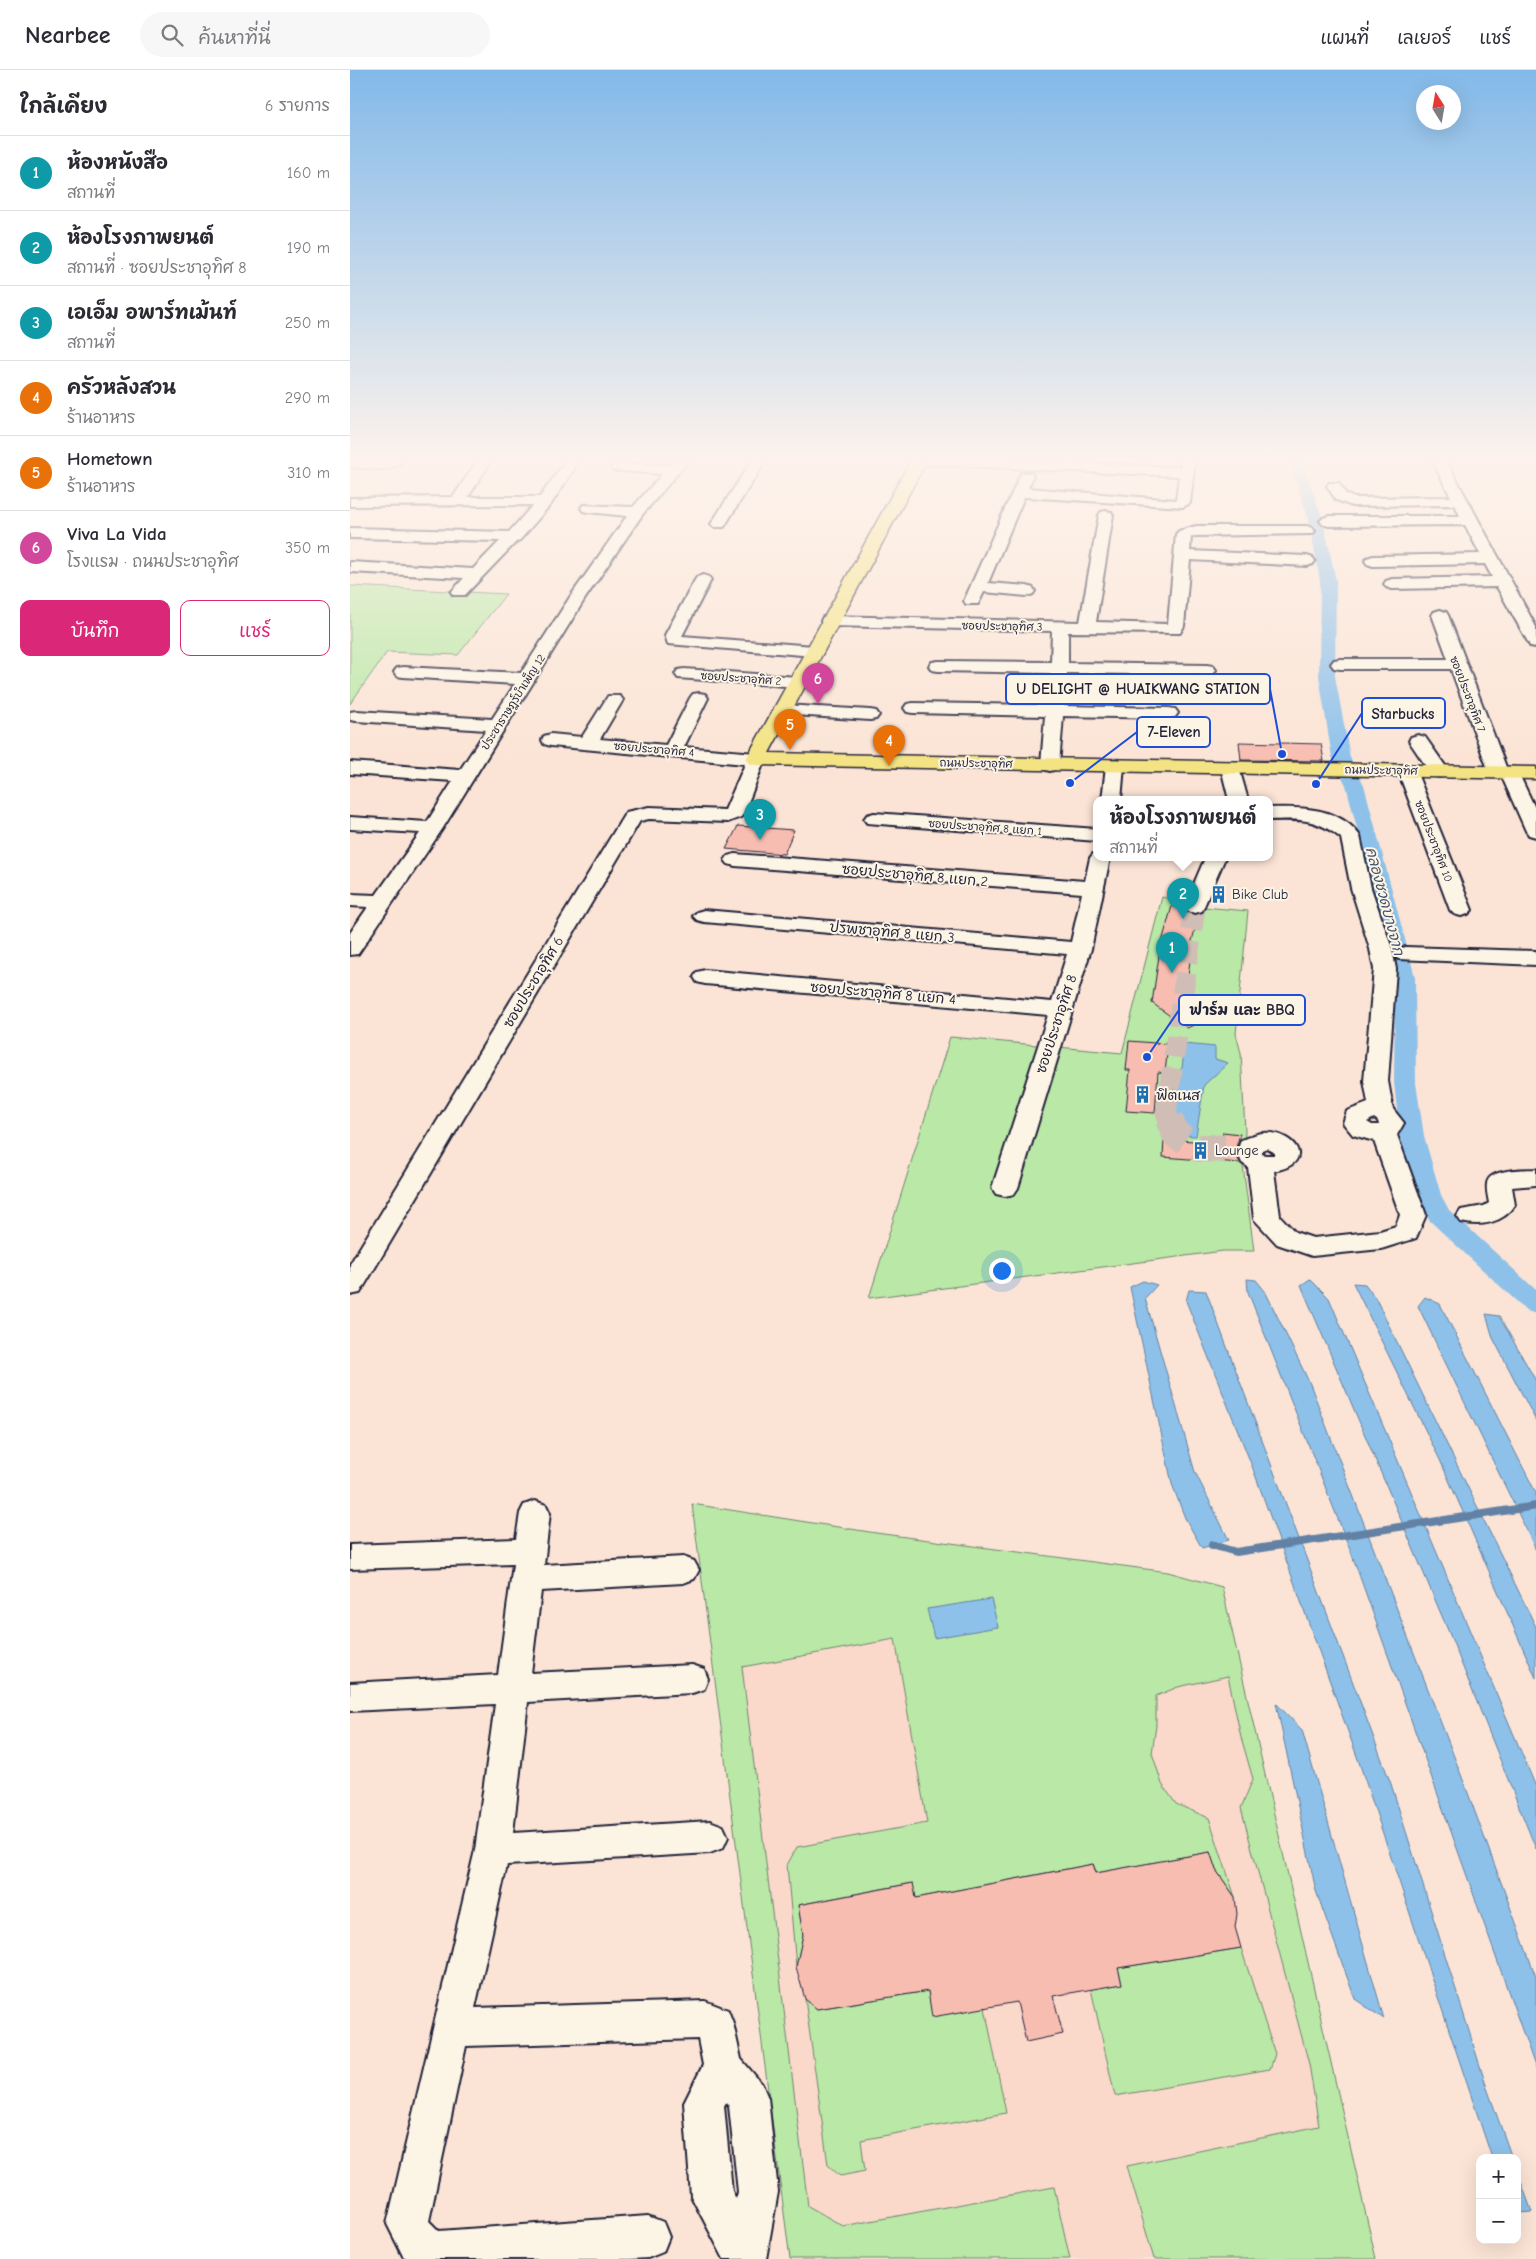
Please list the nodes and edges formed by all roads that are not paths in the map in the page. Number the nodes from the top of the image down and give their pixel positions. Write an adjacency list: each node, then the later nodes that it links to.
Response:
1 (490, 562): 9 (street)
2 (602, 562): 28 (street, ประชาราษฎร์บำเพ็ญ 12)
3 (862, 562): 16 (main road)
4 (989, 562): 13 (street)
5 (1098, 562): 18 (street)
6 (1181, 562): 18 (street, ซอยประชาอุทิศ 3)
7 (1492, 562): 11 (street)
8 (350, 567): 9 (street)
9 (478, 574): 14 (street)
10 (703, 580): 20 (street)
11 (1502, 582): 12 (street); 19 (street)
12 (1392, 584)
13 (1027, 591)
14 (459, 592)
15 (1440, 615): 22 (street, ซอยประชาอุทิศ 7)
16 (829, 621): 17 (street, ซอยประชาอุทิศ 3); 20 (main road)
17 (1060, 627): 18 (street, ซอยประชาอุทิศ 3); 24 (street)
18 (1087, 627)
19 (1536, 642)
20 (814, 651): 29 (main road)
21 (1340, 664): 22 (street)
22 (1456, 664): 50 (street, ซอยประชาอุทิศ 7)
23 (938, 666): 24 (street)
24 (1059, 667): 25 (street); 34 (street)
25 (1207, 670)
26 (404, 672): 28 (street)
27 (684, 674): 29 (street, ซอยประชาอุทิศ 2)
28 (527, 679): 38 (street, ประชาราษฎร์บำเพ็ญ 12)
29 (798, 682): 33 (main road)
30 (699, 698): 42 (street)
31 (614, 700): 41 (street)
32 (912, 708): 34 (street)
33 (784, 710): 36 (street); 43 (main road)
34 (1054, 711): 35 (street); 44 (street)
35 (1169, 713)
36 (870, 715)
37 (356, 716): 38 (street)
38 (498, 725): 52 (street, ประชาราษฎร์บำเพ็ญ 12)
39 (551, 740): 41 (street, ซอยประชาอุทิศ 4)
40 (1418, 741): 49 (street)
41 (588, 743): 42 (street, ซอยประชาอุทิศ 4)
42 (673, 750): 43 (street, ซอยประชาอุทิศ 4)
43 (756, 759): 44 (main road, ถนนประชาอุทิศ); 80 (street, ซอยประชาอุทิศ 6)
44 (1050, 765): 45 (main road, ถนนประชาอุทิศ)
45 (1115, 766): 47 (main road, ถนนประชาอุทิศ); 53 (street)
46 (350, 768): 52 (street)
47 (1230, 768): 48 (main road, ถนนประชาอุทิศ); 54 (street)
48 (1408, 771): 49 (main road, ถนนประชาอุทิศ); 68 (street, ซอยประชาอุทิศ 10)
49 (1439, 771): 50 (main road, ถนนประชาอุทิศ)
50 (1503, 772): 51 (main road, ถนนประชาอุทิศ); 59 (street, ซอยประชาอุทิศ 7)
51 (1536, 773)
52 (466, 776): 58 (street, ประชาราษฎร์บำเพ็ญ 12)
53 (1111, 796)
54 (1237, 796)
55 (1273, 814): 76 (street)
56 (874, 819): 60 (street, ซอยประชาอุทิศ 8 แยก 1)
57 (350, 823): 58 (street)
58 (433, 828): 66 (street, ประชาราษฎร์บำเพ็ญ 12)
59 (1536, 831)
60 (1093, 835)
61 (735, 860): 64 (street, ซอยประชาอุทิศ 8 แยก 2)
62 (1099, 861): 64 (street, ซอยประชาอุทิศ 8)
63 (1214, 861): 67 (street)
64 (1094, 888): 71 (street, ซอยประชาอุทิศ 8)
65 (350, 900): 66 (street)
66 (382, 902): 70 (street, ประชาราษฎร์บำเพ็ญ 12)
67 (1195, 907)
68 (1461, 910)
69 (704, 916): 71 (street, ปรพชาอุทิศ 8 แยก 3)
70 (350, 949)
71 (1080, 949): 75 (street, ซอยประชาอุทิศ 8)
72 (1406, 954): 73 (street)
73 (1536, 958)
74 (705, 977): 75 (street, ซอยประชาอุทิศ 8 แยก 4)
75 (1060, 1009): 78 (street, ซอยประชาอุทิศ 8)
76 (1250, 1154)
77 (1536, 1177): 79 (street)
78 (1005, 1188)
79 (1470, 1216)
80 (350, 1286)
81 (535, 1513): 83 (street)
82 (350, 1557): 83 (street)
83 (529, 1565): 84 (street); 86 (street)
84 (683, 1570)
85 (692, 1679): 86 (street)
86 (513, 1688): 87 (street); 89 (street)
87 (350, 1697)
88 (710, 1837): 89 (street)
89 (493, 1850): 90 (street)
90 (451, 2028): 91 (street); 92 (street)
91 (648, 2237)
92 (745, 2258)

